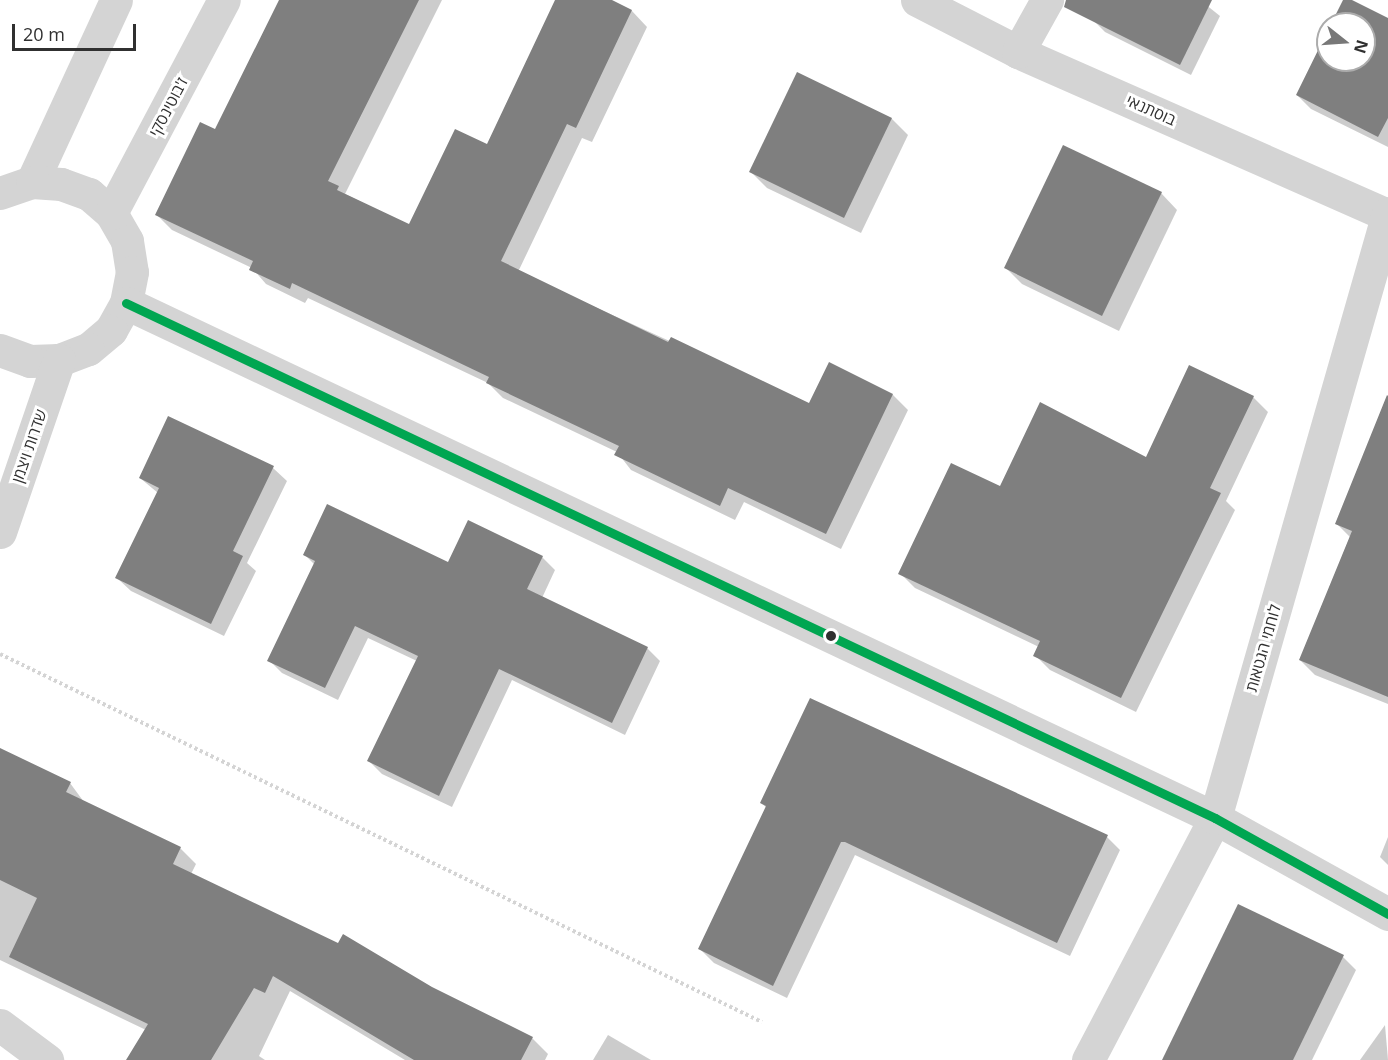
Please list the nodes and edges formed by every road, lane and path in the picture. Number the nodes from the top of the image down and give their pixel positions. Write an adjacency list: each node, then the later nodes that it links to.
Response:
1 (116, 0): 6 (street)
2 (224, 0): 8 (street, ז'בוטינסקי)
3 (917, 0): 5 (street, בוסתנאי)
4 (1047, 0): 5 (street)
5 (1018, 52): 9 (street, בוסתנאי)
6 (32, 182): 7 (street); 8 (street)
7 (0, 194)
8 (111, 213): 10 (street)
9 (1388, 214): 15 (street, לוחמי הגטאות)
10 (126, 303): 12 (street); 15 (street)
11 (0, 350): 12 (street)
12 (59, 360): 13 (street, שדרות ויצמן)
13 (0, 532)
14 (0, 654): 17 (path)
15 (1215, 818): 16 (street); 20 (street, לוחמי הגטאות)
16 (1388, 914)
17 (762, 1022)
18 (0, 1025): 19 (street)
19 (47, 1060)
20 (1088, 1060)

